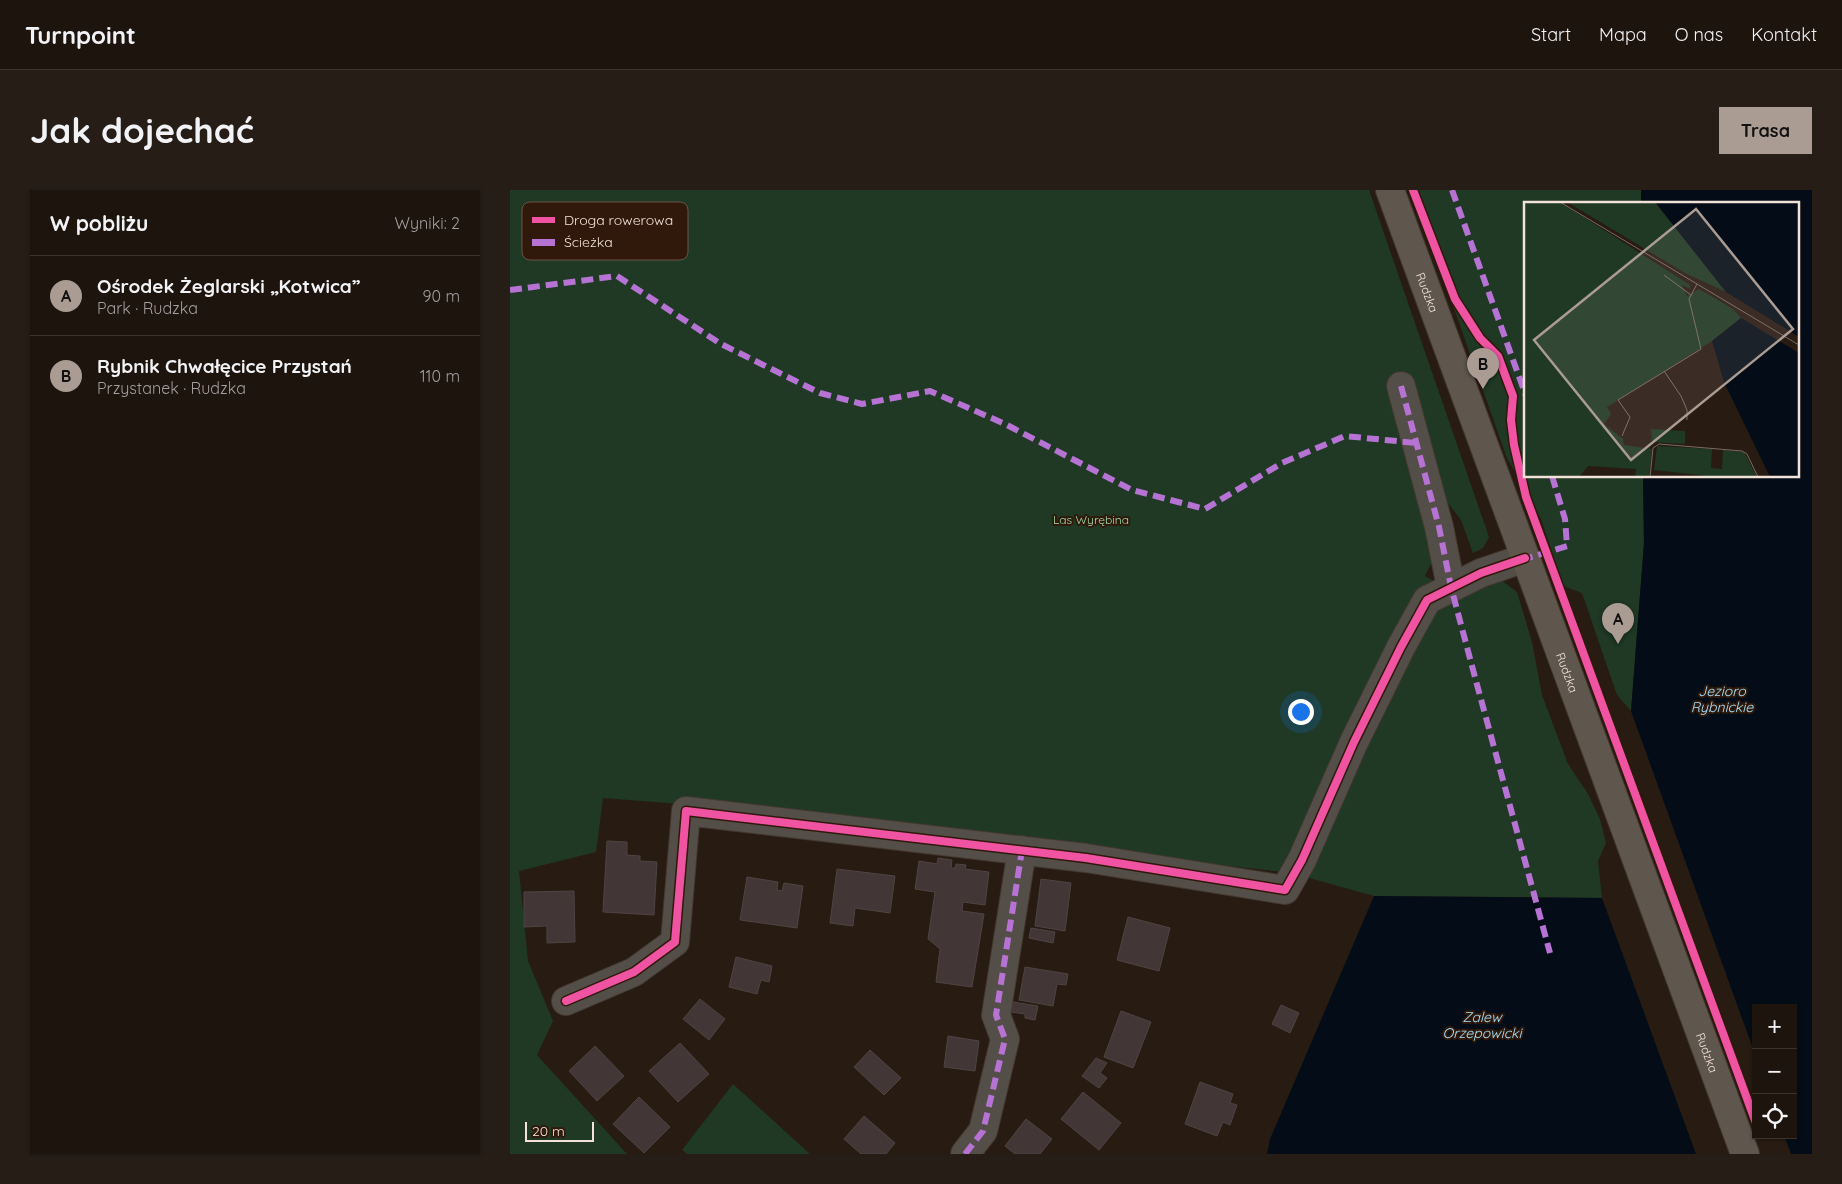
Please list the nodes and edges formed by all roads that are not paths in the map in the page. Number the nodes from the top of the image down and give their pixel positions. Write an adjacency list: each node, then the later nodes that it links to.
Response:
1 (1390, 190): 3 (main road, Rudzka)
2 (1401, 386): 4 (street)
3 (1525, 558): 4 (street); 8 (main road, Rudzka)
4 (1451, 587): 5 (street)
5 (1022, 850): 6 (street); 7 (street)
6 (566, 1001)
7 (965, 1154)
8 (1745, 1154)

